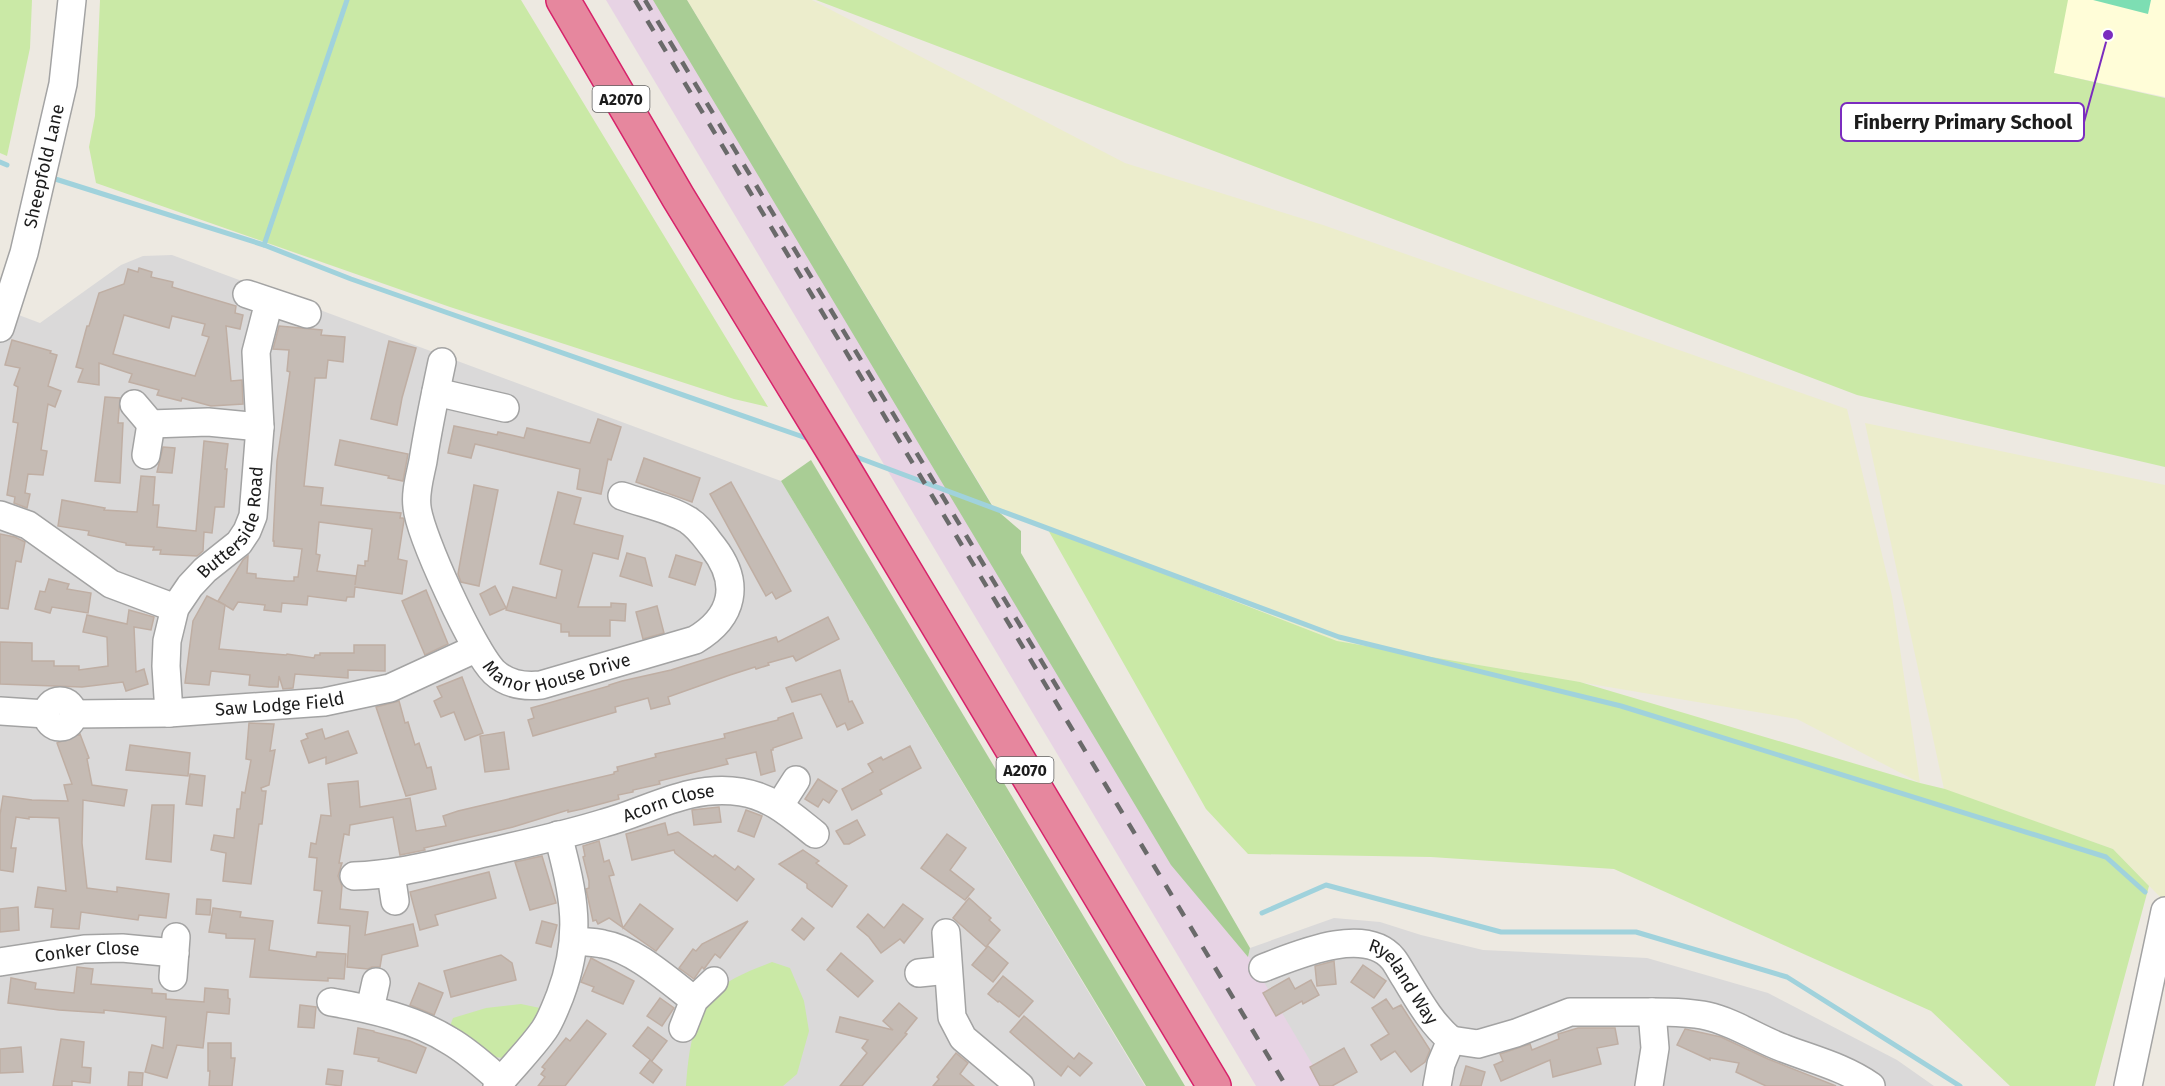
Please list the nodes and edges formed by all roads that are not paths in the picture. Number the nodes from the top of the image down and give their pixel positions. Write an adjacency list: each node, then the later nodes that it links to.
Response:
1 (72, 0): 4 (street, Sheepfold Lane)
2 (563, 0): 41 (highway, A2070)
3 (307, 314): 8 (street, Butterside Road)
4 (0, 328)
5 (442, 362): 6 (street, Manor House Drive)
6 (436, 392): 7 (street); 13 (street, Manor House Drive)
7 (505, 408)
8 (260, 427): 9 (street); 12 (street, Butterside Road)
9 (146, 455)
10 (622, 496): 13 (street, Manor House Drive)
11 (0, 515): 12 (street)
12 (175, 608): 15 (street, Butterside Road)
13 (477, 648): 15 (street, Saw Lodge Field)
14 (0, 711): 15 (street, Saw Lodge Field)
15 (169, 712)
16 (796, 780): 17 (street)
17 (780, 805): 18 (street, Acorn Close); 19 (street, Acorn Close)
18 (815, 834)
19 (558, 835): 20 (street, Acorn Close); 25 (street)
20 (391, 874): 21 (street, Acorn Close); 22 (street)
21 (354, 876)
22 (395, 901)
23 (2165, 911): 45 (street)
24 (946, 933): 29 (street)
25 (575, 941): 33 (street); 40 (street)
26 (175, 956): 27 (street, Conker Close)
27 (0, 962)
28 (1263, 968): 38 (street, Ryeland Way)
29 (948, 970): 30 (street); 39 (street)
30 (919, 973)
31 (714, 981): 33 (street)
32 (376, 982): 35 (street)
33 (694, 1000): 37 (street)
34 (331, 1002): 35 (street)
35 (370, 1009): 40 (street)
36 (1652, 1012): 38 (street); 43 (street); 44 (street)
37 (683, 1028)
38 (1451, 1040): 42 (street, Ryeland Way)
39 (1010, 1083)
40 (499, 1084)
41 (1214, 1086)
42 (1437, 1086)
43 (1649, 1086)
44 (1871, 1086)
45 (2128, 1086)

